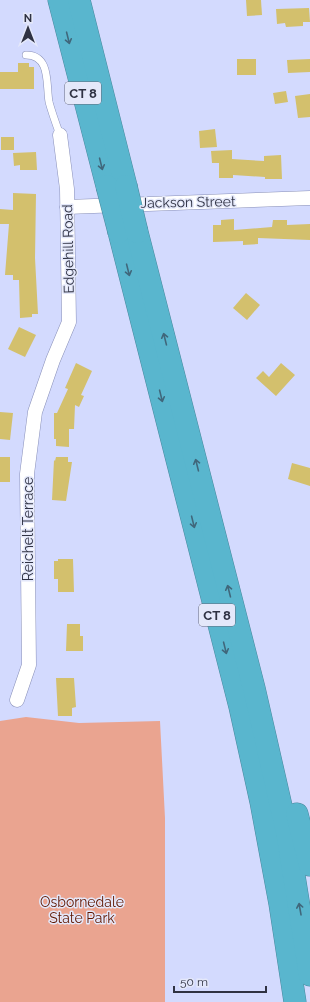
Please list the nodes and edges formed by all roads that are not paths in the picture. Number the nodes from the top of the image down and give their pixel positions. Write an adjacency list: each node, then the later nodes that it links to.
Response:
1 (59, 0): 5 (highway, CT 8, one-way to 5)
2 (79, 0): 5 (highway, CT 8)
3 (26, 55): 4 (lane)
4 (60, 135): 7 (street, Edgehill Road)
5 (116, 186): 8 (highway, CT 8, bridge)
6 (310, 198): 7 (street, Jackson Street)
7 (67, 207): 9 (street, Edgehill Road)
8 (128, 232): 10 (highway, CT 8, one-way to 8); 14 (highway, CT 8, one-way to 14)
9 (53, 360): 11 (street, Reichelt Terrace)
10 (254, 688): 12 (highway); 13 (highway, CT 8, one-way to 10)
11 (17, 700)
12 (310, 865)
13 (310, 975)
14 (295, 1002)

